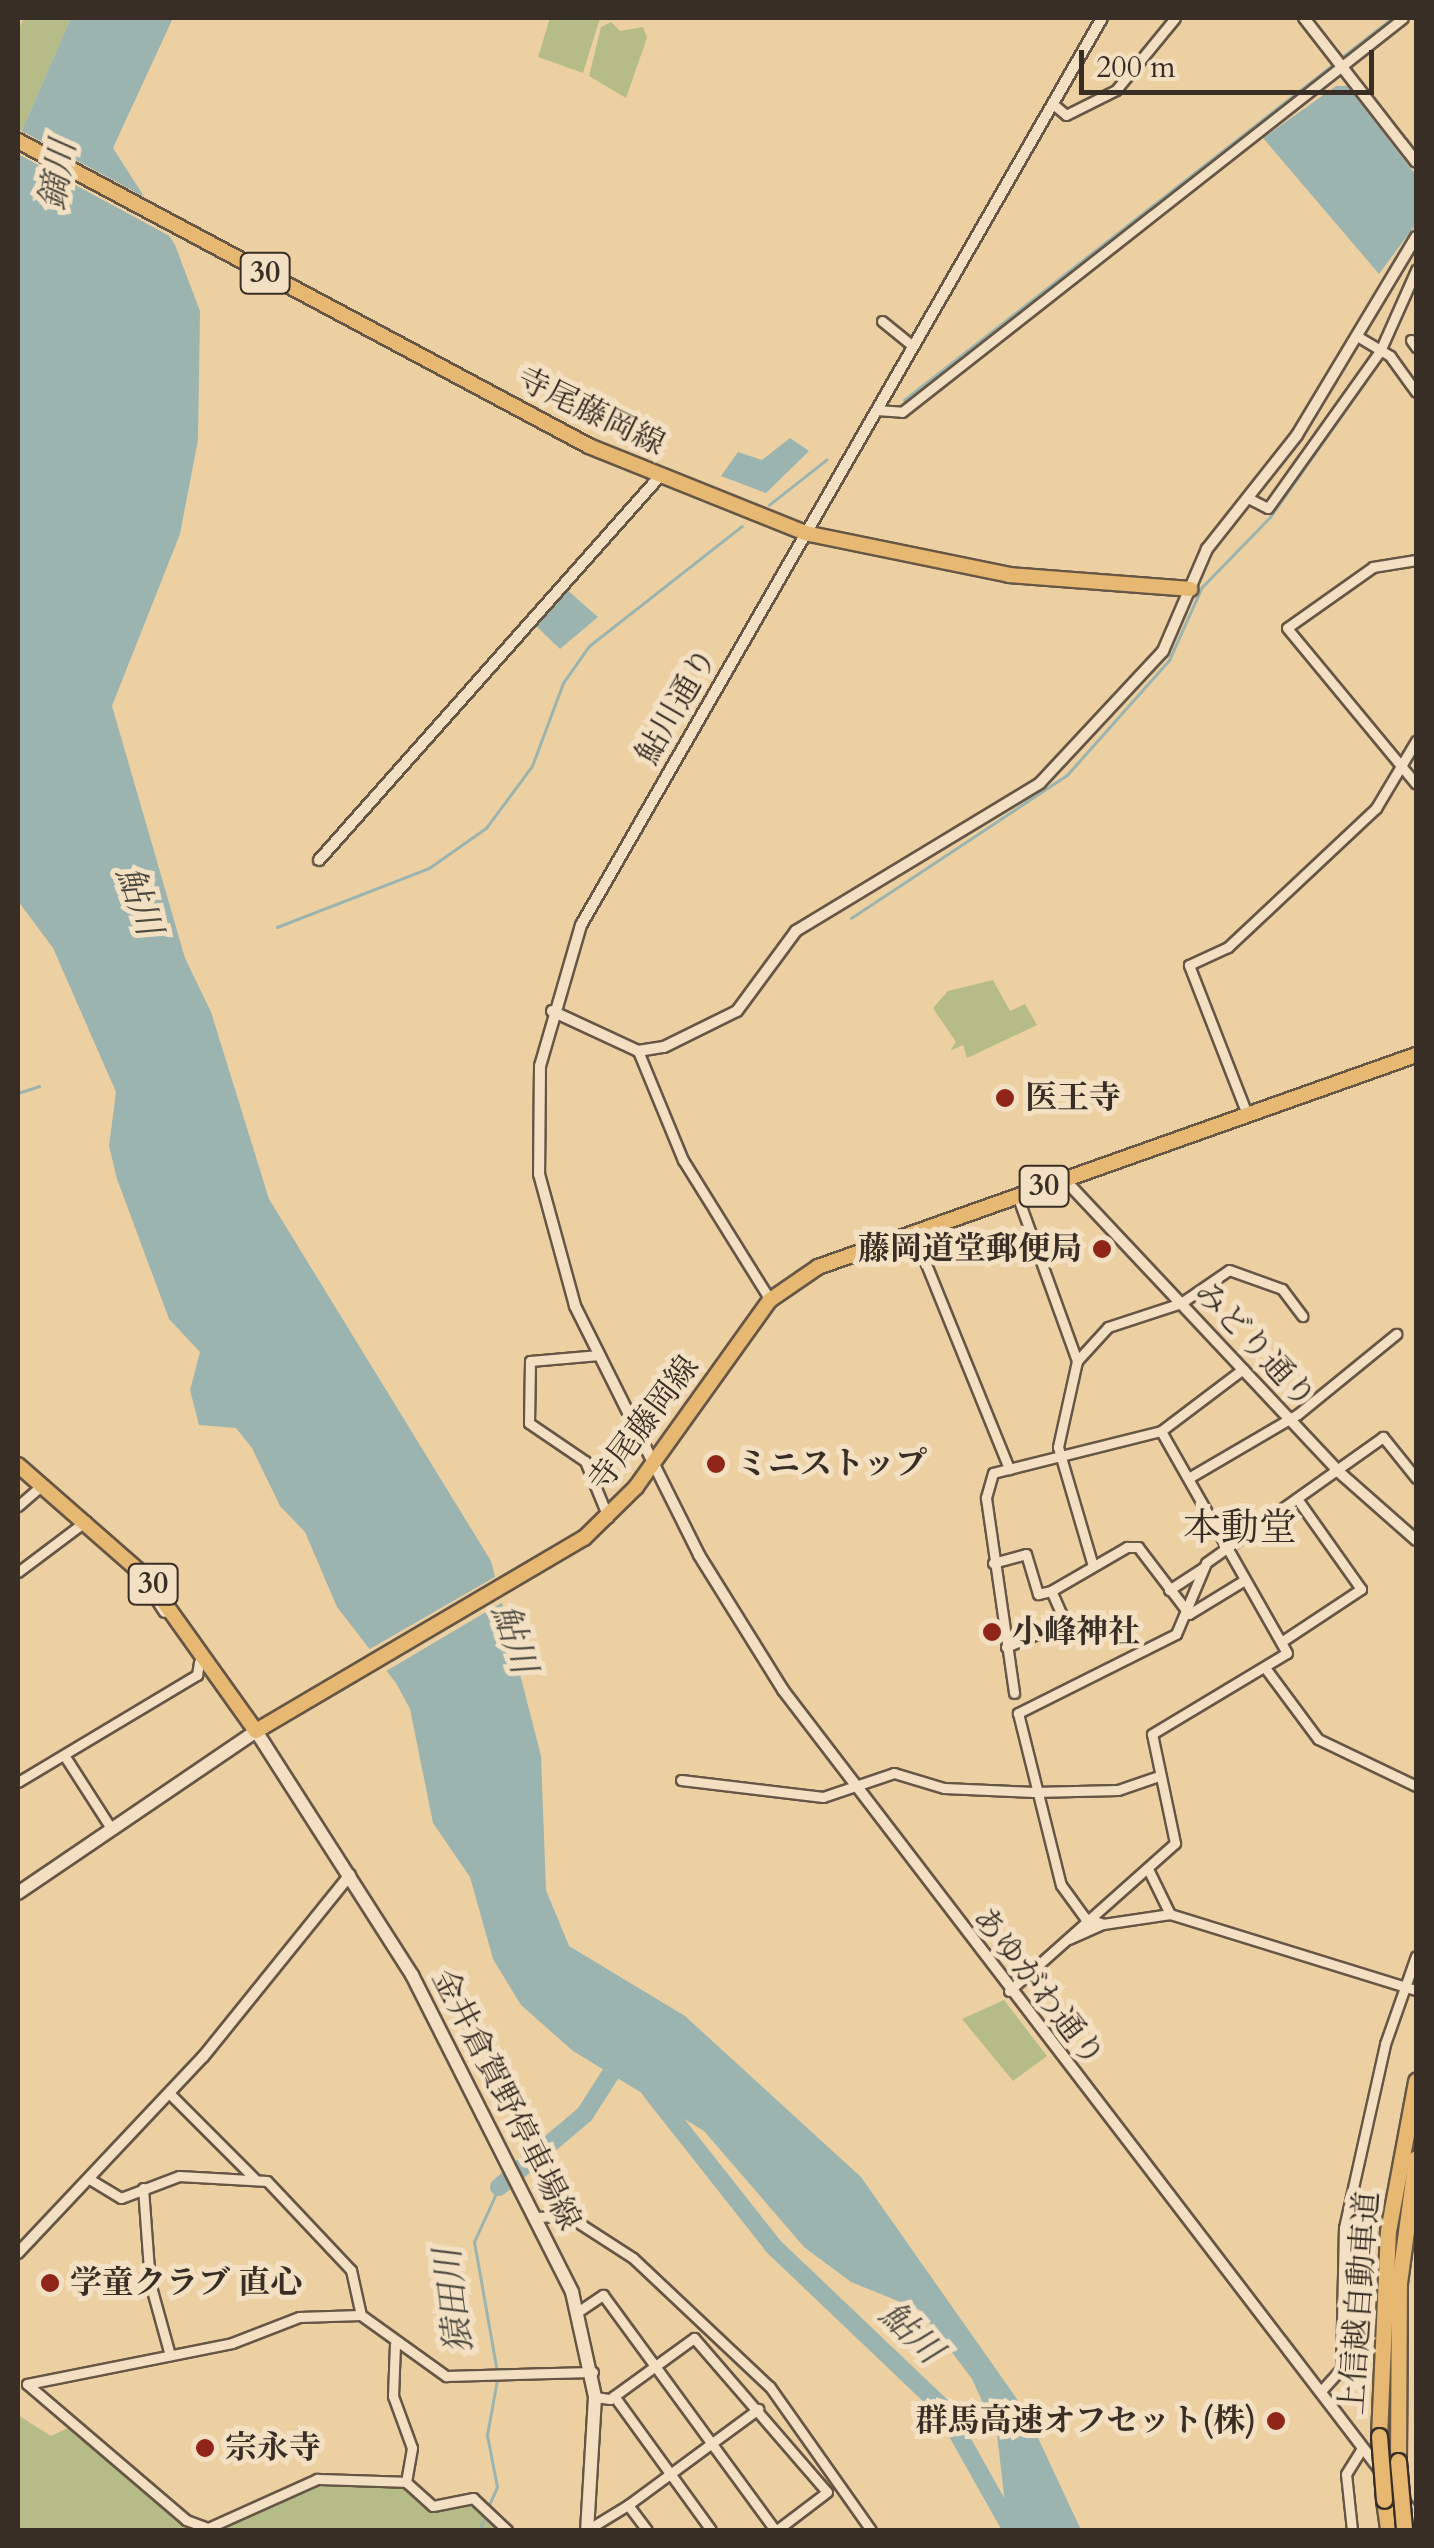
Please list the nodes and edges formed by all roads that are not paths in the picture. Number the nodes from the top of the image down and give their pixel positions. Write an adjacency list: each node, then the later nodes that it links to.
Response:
1 (1102, 18): 6 (street, 鮎川通り)
2 (1176, 18): 6 (street)
3 (1304, 18): 5 (street)
4 (1403, 18): 5 (street)
5 (1341, 67): 8 (street); 16 (street)
6 (1053, 104): 13 (street, 鮎川通り)
7 (18, 140): 17 (main road, 寺尾藤岡線 / 30)
8 (1416, 162)
9 (1416, 238): 12 (street)
10 (1416, 270): 14 (street)
11 (882, 321): 13 (street)
12 (1357, 336): 14 (street); 18 (street)
13 (913, 346): 16 (street, 鮎川通り)
14 (1380, 351): 15 (street); 18 (street)
15 (1416, 392)
16 (876, 410): 19 (street, 鮎川通り)
17 (660, 476): 19 (main road, 寺尾藤岡線 / 30); 25 (street)
18 (1248, 498): 21 (street)
19 (805, 532): 21 (main road, 寺尾藤岡線); 26 (street, 鮎川通り)
20 (1416, 560): 23 (street)
21 (1190, 589): 27 (street)
22 (1416, 742): 23 (street)
23 (1403, 774): 24 (street); 29 (street)
24 (1416, 784)
25 (318, 860)
26 (552, 1011): 27 (street); 37 (street, 鮎川通り)
27 (638, 1052): 33 (street)
28 (1416, 1055): 29 (main road, 寺尾藤岡線 / 30)
29 (1247, 1114): 30 (main road, 寺尾藤岡線 / 30)
30 (1064, 1178): 31 (main road, 寺尾藤岡線 / 30); 34 (street, みどり通り)
31 (1018, 1195): 32 (main road, 寺尾藤岡線 / 30); 38 (street)
32 (913, 1232): 33 (main road, 寺尾藤岡線 / 30); 45 (street)
33 (770, 1300): 44 (main road, 寺尾藤岡線 / 30)
34 (1181, 1303): 35 (street); 38 (street); 39 (street, みどり通り)
35 (1302, 1316)
36 (1396, 1334): 40 (street)
37 (599, 1356): 44 (street, 鮎川通り); 52 (street)
38 (1078, 1361): 42 (street)
39 (1243, 1368): 40 (street, みどり通り); 41 (street)
40 (1290, 1419): 46 (street, みどり通り); 47 (street)
41 (1162, 1431): 42 (street); 47 (street)
42 (1060, 1453): 45 (street); 57 (street)
43 (18, 1466): 49 (main road, 30)
44 (652, 1466): 52 (main road, 寺尾藤岡線 / 30); 75 (street, あゆがわ通り)
45 (1009, 1469): 56 (street)
46 (1339, 1472): 48 (street); 50 (street); 54 (street, みどり通り)
47 (1192, 1476): 55 (street)
48 (1416, 1478)
49 (42, 1485): 51 (street); 53 (main road, 30)
50 (1300, 1503): 55 (street); 65 (street)
51 (18, 1506)
52 (608, 1517): 69 (main road, 寺尾藤岡線 / 30)
53 (86, 1521): 59 (main road, 30); 60 (street)
54 (1416, 1540)
55 (1227, 1546): 58 (street); 61 (street)
56 (993, 1564): 63 (street); 66 (street)
57 (1092, 1566): 62 (street); 63 (street)
58 (1204, 1567): 62 (street); 64 (street)
59 (137, 1568): 69 (main road, 30); 70 (street)
60 (18, 1572)
61 (1243, 1581): 64 (street); 65 (street)
62 (1169, 1590): 64 (street)
63 (1051, 1591): 66 (street)
64 (1189, 1614): 76 (street)
65 (1281, 1642): 67 (street)
66 (1006, 1647): 68 (street)
67 (1266, 1669): 71 (street); 74 (street)
68 (1014, 1693)
69 (256, 1732): 77 (main road); 79 (main road, 金井倉賀野停車場線)
70 (64, 1755): 73 (street); 77 (street)
71 (1156, 1776): 76 (street); 78 (street)
72 (681, 1780): 75 (street)
73 (18, 1782)
74 (1416, 1786)
75 (851, 1788): 76 (street); 88 (street, あゆがわ通り)
76 (1034, 1792): 82 (street)
77 (109, 1825): 80 (main road)
78 (1149, 1871): 81 (street); 82 (street)
79 (350, 1875): 90 (street); 95 (main road, 金井倉賀野停車場線)
80 (18, 1893)
81 (1170, 1914): 83 (street); 86 (street)
82 (1085, 1918): 83 (street); 84 (street)
83 (1103, 1924): 84 (street)
84 (1067, 1940): 88 (street)
85 (1416, 1956): 86 (street)
86 (1404, 1985): 87 (street); 103 (street)
87 (1416, 1990)
88 (1009, 1991): 103 (street, あゆがわ通り)
89 (1416, 2081): 113 (highway, 上信越自動車道, bridge)
90 (169, 2093): 92 (street); 93 (street)
91 (1416, 2158): 113 (highway, 上信越自動車道, bridge)
92 (254, 2178): 94 (street); 98 (street)
93 (91, 2180): 94 (street); 96 (street)
94 (143, 2188): 100 (street)
95 (535, 2218): 97 (main road, 金井倉賀野停車場線); 119 (street)
96 (18, 2254)
97 (579, 2311): 101 (street); 102 (main road, 金井倉賀野停車場線)
98 (361, 2315): 99 (street); 100 (street)
99 (396, 2344): 102 (street); 110 (street)
100 (170, 2355): 110 (street)
101 (654, 2366): 105 (street); 106 (street); 107 (street)
102 (593, 2372): 104 (main road, 金井倉賀野停車場線)
103 (1321, 2391): 108 (street, あゆがわ通り)
104 (595, 2396): 105 (street); 115 (main road, 金井倉賀野停車場線)
105 (614, 2396): 109 (street)
106 (758, 2409): 107 (street); 118 (street)
107 (711, 2444): 109 (street); 118 (street)
108 (1362, 2448): 111 (street, あゆがわ通り); 120 (street)
109 (670, 2474): 112 (street); 117 (street)
110 (406, 2482): 114 (street)
111 (1410, 2502): 113 (street, あゆがわ通り)
112 (628, 2505): 115 (street); 116 (street)
113 (1403, 2527)
114 (508, 2530)
115 (587, 2530)
116 (647, 2530)
117 (711, 2530)
118 (776, 2530)
119 (871, 2530)
120 (1352, 2530)

